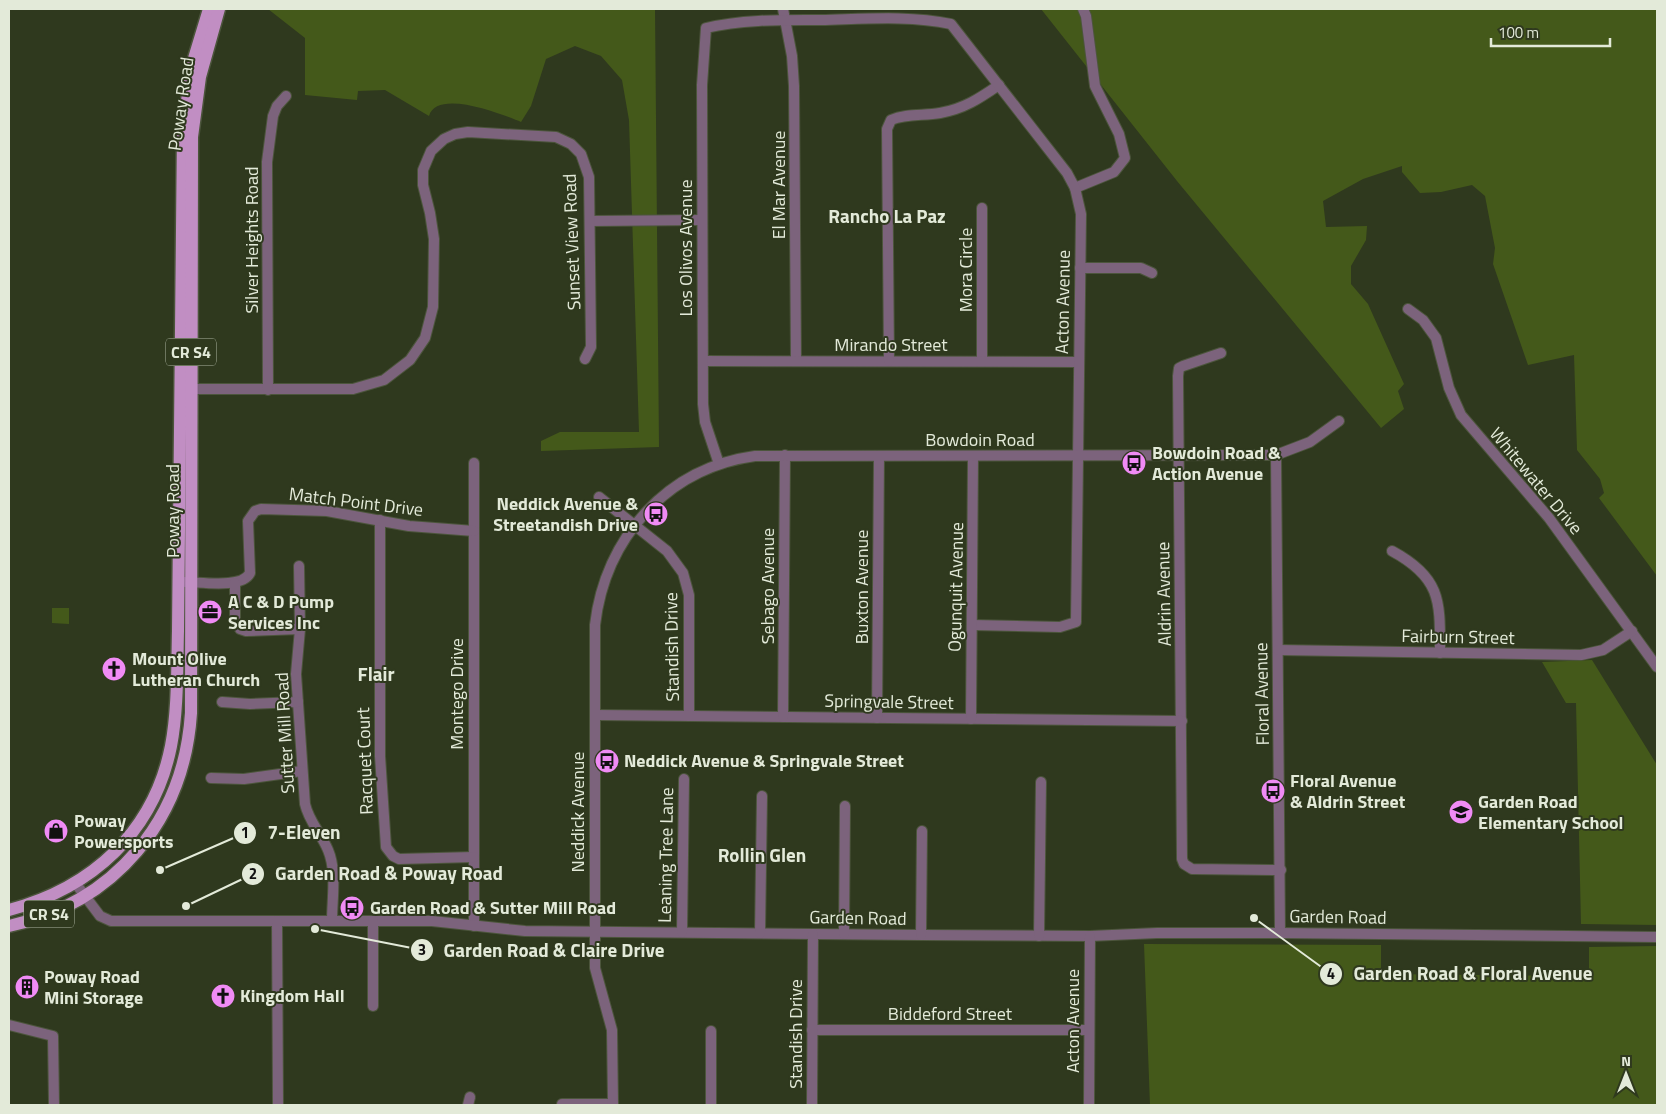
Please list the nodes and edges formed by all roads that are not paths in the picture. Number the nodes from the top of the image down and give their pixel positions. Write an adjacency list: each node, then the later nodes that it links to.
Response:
1 (209, 9): 22 (main road, Poway Road / CR S4)
2 (219, 9): 22 (main road, Poway Road / CR S4)
3 (783, 9): 5 (street, El Mar Avenue)
4 (1083, 9): 8 (street)
5 (786, 20): 6 (street, Acton Avenue); 10 (street, Los Olivos Avenue); 17 (street, El Mar Avenue)
6 (999, 85): 8 (street, Acton Avenue); 18 (street)
7 (286, 96): 23 (street, Silver Heights Road)
8 (1076, 188): 12 (street, Acton Avenue)
9 (982, 208): 20 (street, Mora Circle)
10 (702, 220): 11 (street); 19 (street, Los Olivos Avenue)
11 (590, 221): 16 (street, Sunset View Road); 23 (street, Sunset View Road)
12 (1080, 268): 13 (street); 21 (street, Acton Avenue)
13 (1152, 272)
14 (1408, 309): 43 (street, Whitewater Drive)
15 (1220, 353): 30 (street, Aldrin Avenue)
16 (585, 359)
17 (796, 361): 18 (street, Mirando Street); 19 (street, Mirando Street)
18 (889, 361): 20 (street, Mirando Street)
19 (703, 362): 32 (street, Los Olivos Avenue)
20 (982, 362): 21 (street, Mirando Street)
21 (1079, 362): 29 (street, Acton Avenue)
22 (186, 389): 23 (street, Sunset View Road); 39 (main road, Poway Road / CR S4)
23 (268, 390)
24 (1339, 421): 26 (street, Bowdoin Road)
25 (785, 455): 27 (street, Bowdoin Road); 32 (street, Bowdoin Road); 51 (street, Sebago Avenue)
26 (1276, 455): 30 (street, Bowdoin Road); 44 (street, Floral Avenue)
27 (879, 456): 28 (street, Bowdoin Road); 52 (street, Buxton Avenue)
28 (973, 456): 29 (street, Bowdoin Road); 41 (street, Ogunquit Avenue)
29 (1078, 456): 30 (street, Bowdoin Road); 41 (street, Acton Avenue)
30 (1179, 456): 54 (street, Aldrin Avenue)
31 (474, 463): 36 (street, Montego Drive)
32 (719, 464): 35 (street, Bowdoin Road)
33 (599, 497): 35 (street, Standish Drive)
34 (380, 520): 36 (street, Match Point Drive); 40 (street, Match Point Drive); 62 (street, Racquet Court)
35 (635, 526): 49 (street, Neddick Avenue); 50 (street, Standish Drive)
36 (474, 531): 62 (street, Montego Drive)
37 (1392, 551): 45 (street)
38 (299, 566): 42 (street, Sutter Mill Road)
39 (185, 582): 40 (street); 64 (main road, Poway Road / CR S4); 65 (main road, Poway Road / CR S4)
40 (234, 583): 42 (street)
41 (972, 625): 53 (street, Ogunquit Avenue)
42 (300, 629): 48 (street, Sutter Mill Road)
43 (1632, 631): 45 (street, Fairburn Street); 46 (street, Whitewater Drive)
44 (1278, 650): 45 (street, Fairburn Street); 63 (street, Floral Avenue)
45 (1440, 653)
46 (1657, 667)
47 (222, 702): 48 (street)
48 (298, 702): 55 (street, Sutter Mill Road)
49 (595, 715): 50 (street, Springvale Street); 74 (street, Neddick Avenue)
50 (689, 716): 51 (street, Springvale Street)
51 (783, 717): 52 (street, Springvale Street)
52 (878, 718): 53 (street, Springvale Street)
53 (971, 719): 54 (street, Springvale Street)
54 (1182, 721): 63 (street, Aldrin Avenue)
55 (302, 770): 56 (street); 70 (street, Sutter Mill Road)
56 (211, 778)
57 (684, 778): 75 (street, Leaning Tree Lane)
58 (1041, 782): 81 (street)
59 (762, 796): 76 (street)
60 (845, 806): 79 (street)
61 (922, 831): 80 (street)
62 (474, 857): 73 (street, Montego Drive)
63 (1281, 870): 77 (street, Floral Avenue)
64 (76, 884): 65 (street, Garden Road); 66 (main road, Poway Road / CR S4)
65 (86, 895): 69 (street, Garden Road); 72 (main road, Poway Road / CR S4)
66 (27, 905): 67 (main road, Poway Road / CR S4); 68 (main road)
67 (9, 910)
68 (9, 916)
69 (277, 920): 70 (street, Garden Road); 91 (street)
70 (332, 921): 71 (street, Garden Road)
71 (374, 921): 73 (street, Garden Road); 84 (street)
72 (9, 926)
73 (474, 926): 74 (street, Garden Road)
74 (594, 932): 75 (street, Garden Road); 92 (street, Neddick Avenue)
75 (682, 932): 76 (street, Garden Road)
76 (760, 933): 78 (street, Garden Road)
77 (1280, 933): 82 (street, Garden Road); 83 (street, Garden Road)
78 (812, 934): 79 (street, Garden Road); 86 (street, Standish Drive)
79 (844, 934): 80 (street, Garden Road)
80 (921, 935): 81 (street, Garden Road)
81 (1039, 936): 82 (street, Garden Road)
82 (1090, 936): 87 (street, Acton Avenue)
83 (1657, 937)
84 (373, 1006)
85 (9, 1025): 90 (street)
86 (812, 1030): 87 (street, Biddeford Street); 94 (street, Standish Drive)
87 (1089, 1030): 95 (street, Acton Avenue)
88 (711, 1031): 93 (street)
89 (562, 1104): 92 (street)
90 (54, 1105)
91 (278, 1105)
92 (612, 1105)
93 (711, 1105)
94 (812, 1105)
95 (1089, 1105)

